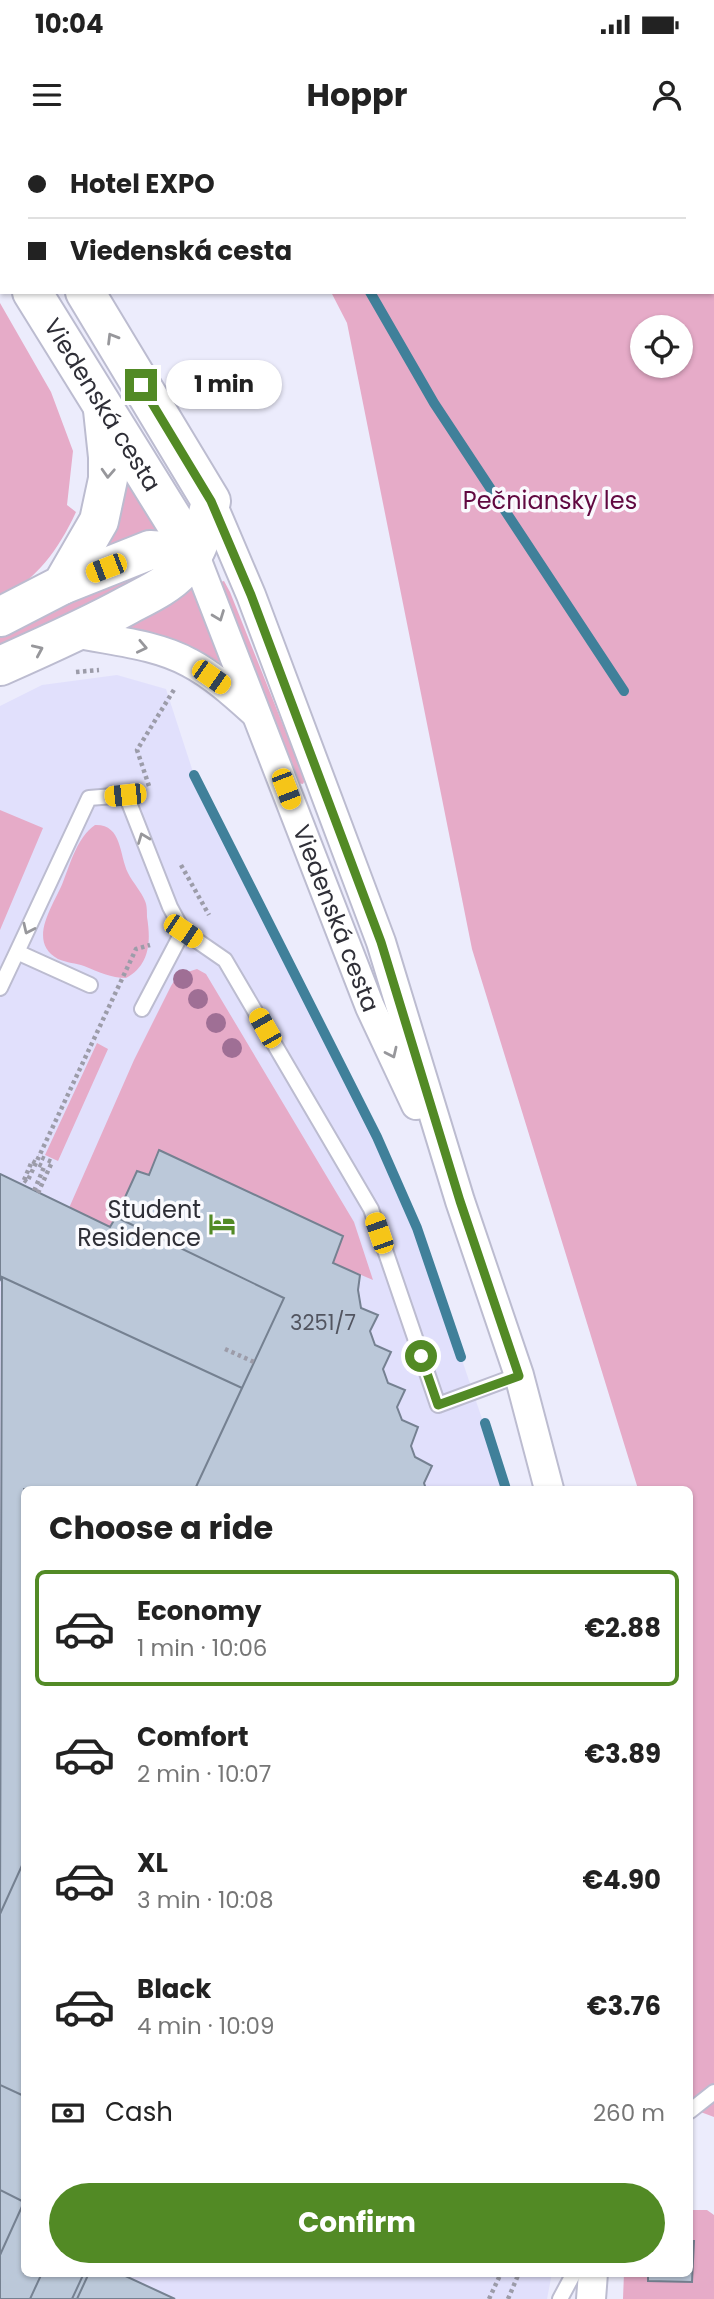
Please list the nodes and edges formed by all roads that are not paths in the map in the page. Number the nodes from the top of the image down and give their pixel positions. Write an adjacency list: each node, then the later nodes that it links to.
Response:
1 (33, 294): 3 (main road, Viedenská cesta)
2 (86, 294): 4 (main road, Viedenská cesta, one-way to 2)
3 (103, 405): 5 (main road, Viedenská cesta); 7 (main road, one-way to 7)
4 (211, 501): 5 (main road); 6 (street, Viedenská cesta)
5 (194, 553): 6 (street); 7 (main road); 9 (main road); 11 (street, Viedenská cesta, one-way to 11)
6 (239, 566): 17 (street, Viedenská cesta)
7 (61, 586): 8 (main road)
8 (0, 617)
9 (75, 634): 10 (main road, one-way to 9); 11 (street, one-way to 11)
10 (0, 666)
11 (258, 717): 17 (street, Viedenská cesta, one-way to 17)
12 (183, 931): 13 (lane, one-way to 13); 16 (lane); 18 (lane)
13 (17, 952): 14 (lane); 15 (lane)
14 (90, 985)
15 (0, 988)
16 (142, 1009)
17 (460, 1201): 18 (street, Viedenská cesta)
18 (519, 1376): 19 (street, Viedenská cesta)
19 (548, 1486)
20 (714, 2092): 21 (lane)
21 (693, 2109)
22 (572, 2277): 24 (lane)
23 (593, 2277): 25 (street)
24 (560, 2299)
25 (591, 2299)

